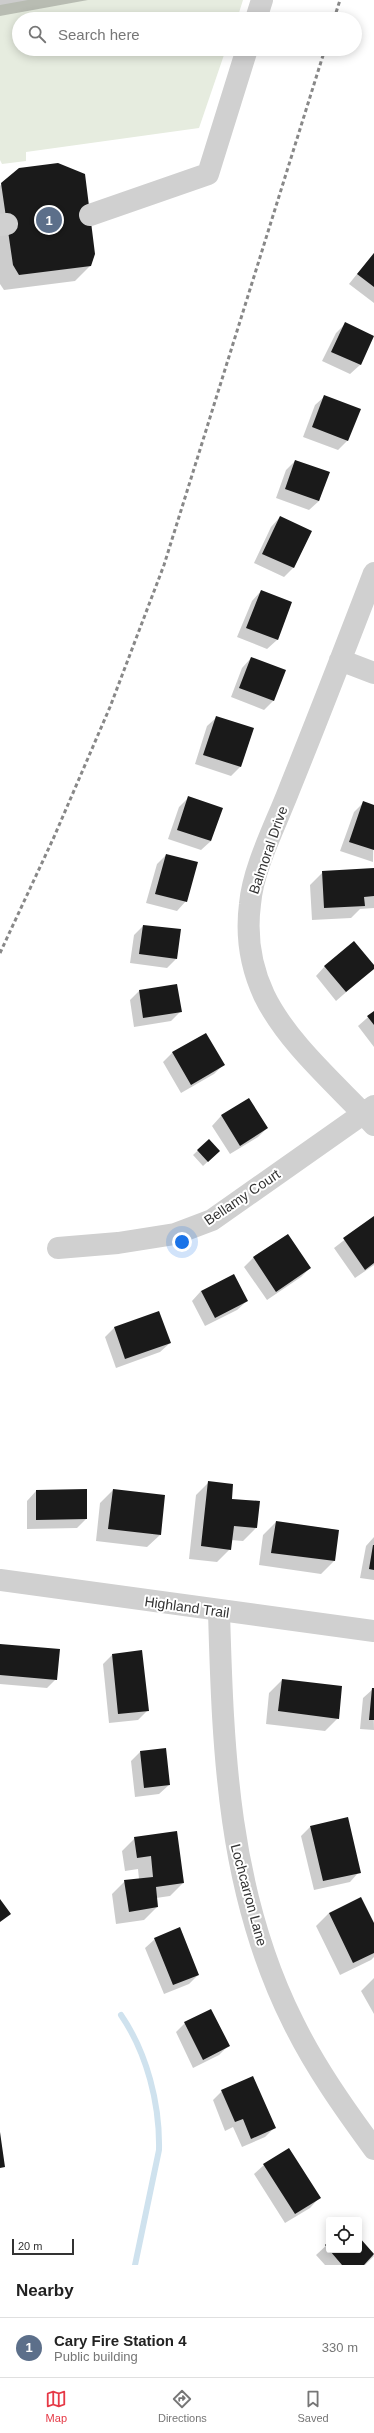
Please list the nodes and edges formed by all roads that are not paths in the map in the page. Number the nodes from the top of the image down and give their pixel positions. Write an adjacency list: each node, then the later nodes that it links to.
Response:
1 (262, 0): 2 (street)
2 (258, 12)
3 (245, 56): 4 (street)
4 (90, 215)
5 (374, 574): 6 (street, Balmoral Drive)
6 (340, 660): 7 (street); 8 (street, Balmoral Drive)
7 (374, 673)
8 (370, 1114): 9 (street, Bellamy Court)
9 (58, 1248)
10 (0, 1580): 11 (street, Highland Trail)
11 (219, 1612): 12 (street, Highland Trail); 13 (street, Lochcarron Lane)
12 (374, 1631)
13 (374, 2149)

